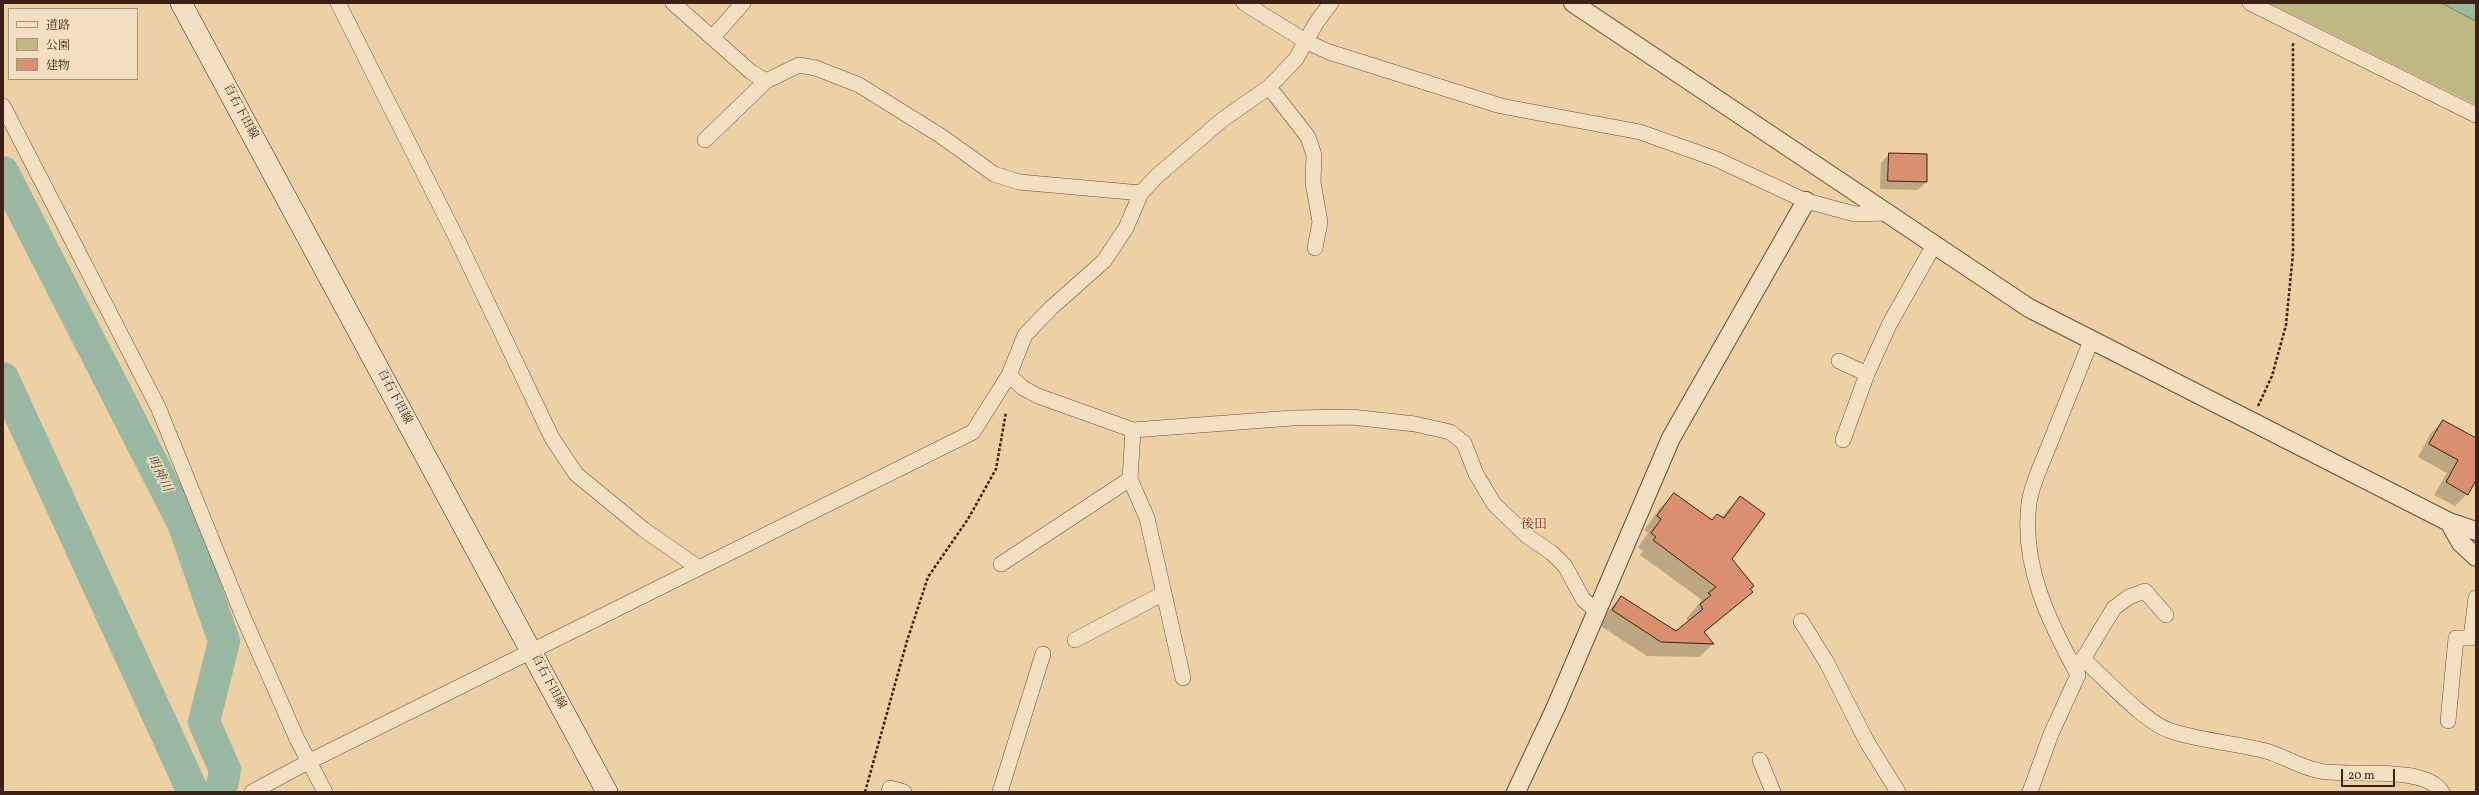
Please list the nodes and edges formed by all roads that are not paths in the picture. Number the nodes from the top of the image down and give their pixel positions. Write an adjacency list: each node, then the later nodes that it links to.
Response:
1 (181, 3): 39 (main road, 百石下田線)
2 (338, 3): 32 (street)
3 (672, 3): 9 (street)
4 (743, 3): 9 (street)
5 (1244, 3): 10 (street)
6 (1331, 3): 10 (street)
7 (1573, 3): 18 (street)
8 (2250, 3): 14 (street)
9 (713, 37): 11 (street)
10 (1307, 42): 12 (street); 17 (street)
11 (766, 81): 15 (street); 16 (street)
12 (1269, 87): 16 (street); 20 (street)
13 (3, 106): 45 (street)
14 (2476, 115)
15 (705, 140)
16 (1141, 193): 24 (street)
17 (1806, 201): 18 (street); 35 (street)
18 (1886, 213): 19 (street)
19 (1934, 245): 21 (street); 23 (street)
20 (1316, 248)
21 (2091, 341): 28 (street); 41 (street)
22 (1839, 361): 23 (street)
23 (1867, 374): 26 (street)
24 (1009, 375): 25 (street); 32 (street)
25 (1133, 430): 27 (street); 35 (street)
26 (1843, 440)
27 (1130, 479): 31 (street); 33 (street)
28 (2449, 522): 29 (street); 30 (street)
29 (2476, 531)
30 (2476, 557)
31 (1002, 564)
32 (699, 568): 39 (street)
33 (1164, 593): 38 (street); 42 (street)
34 (2476, 598): 43 (street)
35 (1596, 611): 52 (street)
36 (2166, 615): 41 (street)
37 (1801, 621): 54 (street)
38 (1074, 640)
39 (532, 651): 45 (street); 48 (main road, 百石下田線)
40 (1043, 654): 51 (street)
41 (2078, 662): 55 (street); 56 (street)
42 (1183, 678)
43 (2448, 721)
44 (1760, 760): 53 (street)
45 (308, 762): 46 (street); 47 (street)
46 (252, 792)
47 (325, 792)
48 (607, 792)
49 (889, 792): 50 (street)
50 (904, 792)
51 (1000, 792)
52 (1516, 792)
53 (1773, 792)
54 (1898, 792)
55 (2030, 792)
56 (2442, 792)

